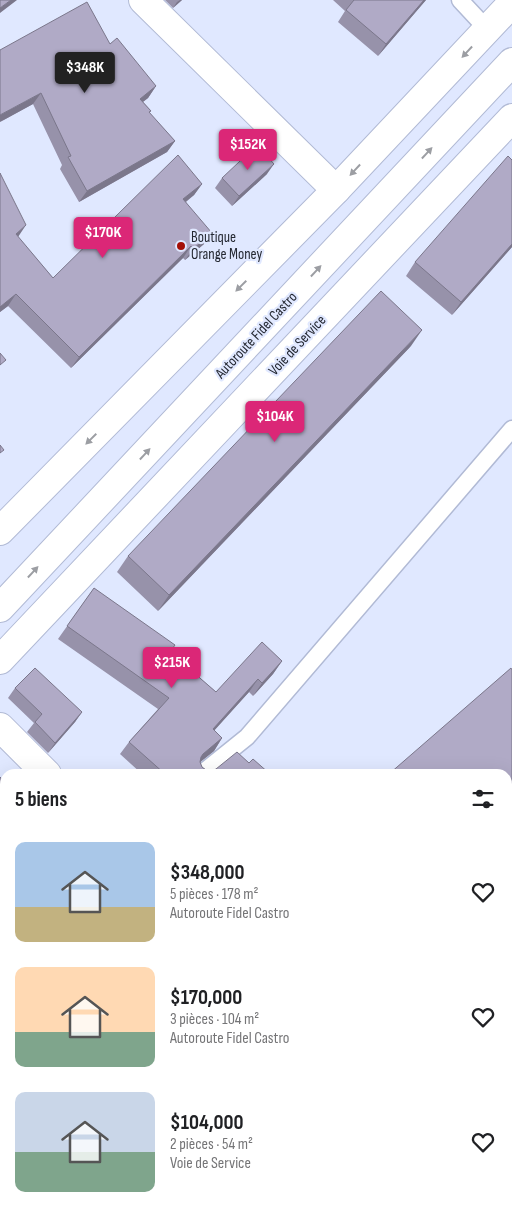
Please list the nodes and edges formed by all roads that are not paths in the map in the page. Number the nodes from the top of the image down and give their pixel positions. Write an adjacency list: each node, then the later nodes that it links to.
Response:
1 (143, 0): 7 (main road)
2 (460, 0): 4 (lane)
3 (512, 3): 4 (main road)
4 (487, 29): 7 (main road, one-way to 7)
5 (512, 62): 10 (main road, Autoroute Fidel Castro, one-way to 5)
6 (512, 118): 11 (main road, Voie de Service)
7 (336, 190): 9 (main road, one-way to 9)
8 (512, 429): 14 (lane)
9 (0, 531)
10 (0, 608)
11 (0, 660)
12 (0, 727): 13 (main road)
13 (43, 769)
14 (207, 769)

